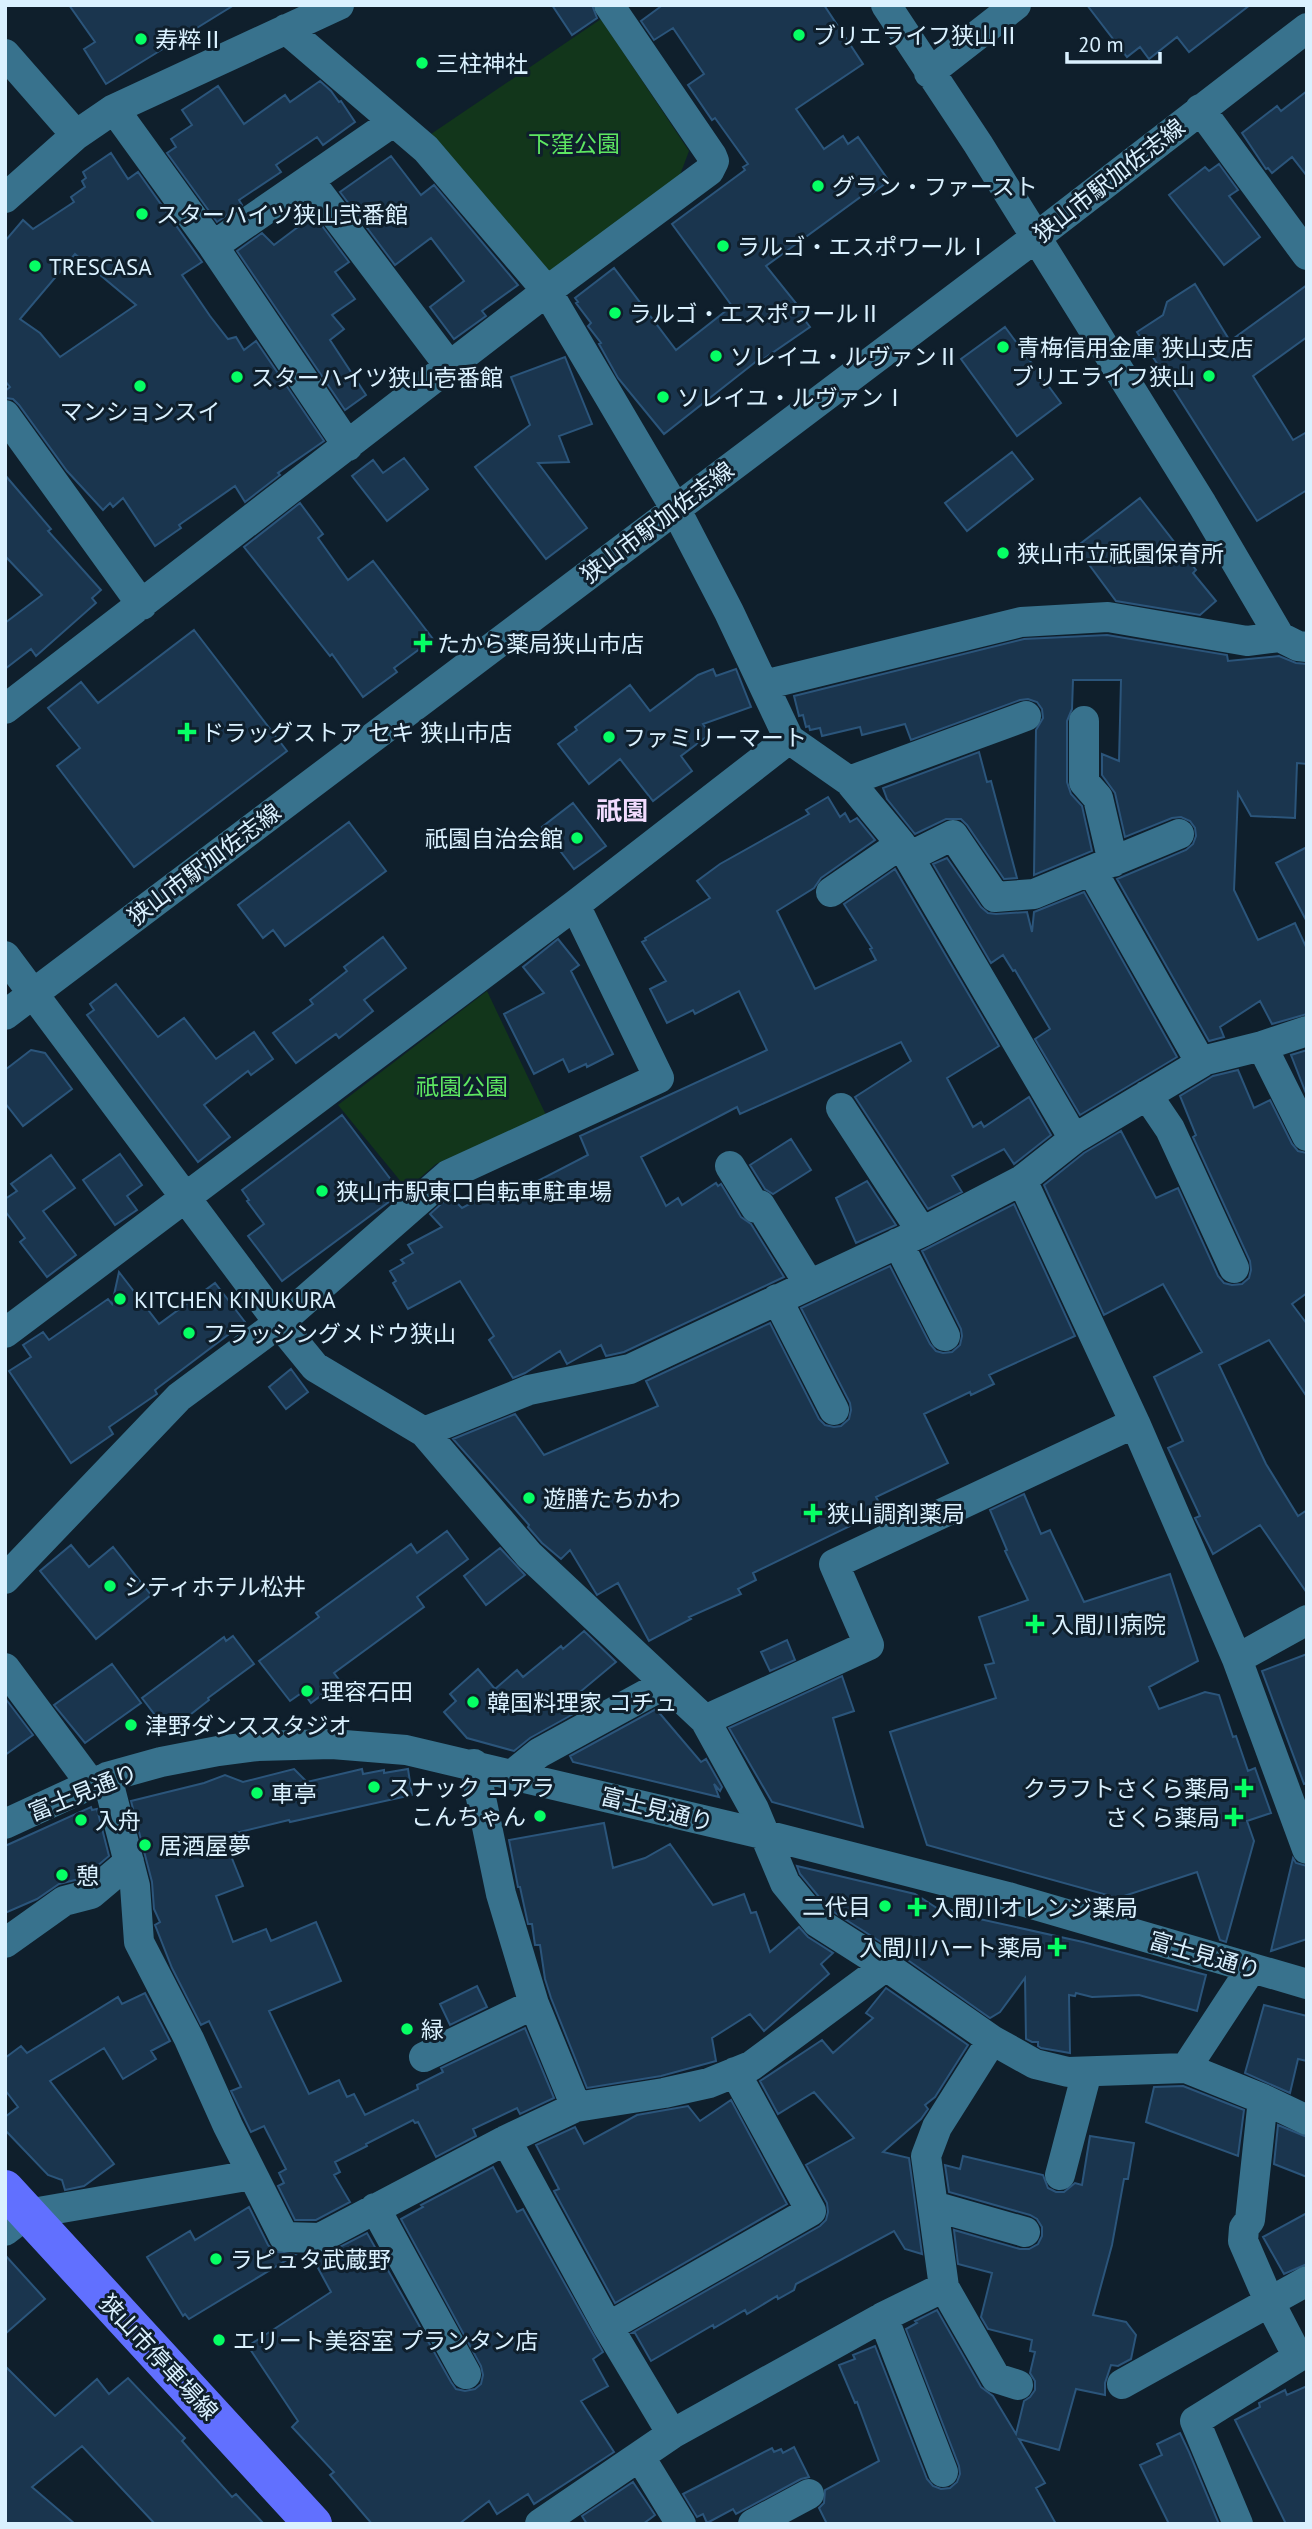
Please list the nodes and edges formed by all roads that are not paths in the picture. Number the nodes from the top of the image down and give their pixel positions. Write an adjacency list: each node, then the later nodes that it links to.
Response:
1 (340, 5): 6 (street)
2 (609, 5): 18 (street)
3 (886, 5): 8 (street)
4 (1016, 5): 8 (street)
5 (1307, 28): 10 (street, 狭山市駅加佐志線)
6 (286, 29): 9 (street); 11 (street)
7 (5, 54): 12 (street)
8 (929, 73): 15 (street)
9 (114, 109): 12 (street); 16 (street)
10 (1200, 110): 15 (street, 狭山市駅加佐志線); 17 (street)
11 (393, 122): 13 (street); 18 (street)
12 (76, 135): 14 (street)
13 (309, 180): 16 (street); 19 (street)
14 (5, 198)
15 (1035, 238): 22 (street, 狭山市駅加佐志線); 24 (street)
16 (213, 246): 21 (street)
17 (1307, 255)
18 (547, 291): 19 (street); 22 (street)
19 (450, 367): 21 (street)
20 (5, 415): 23 (street)
21 (348, 446): 23 (street)
22 (675, 508): 25 (street); 37 (street, 狭山市駅加佐志線)
23 (142, 605): 26 (street)
24 (1294, 642): 25 (street)
25 (764, 685): 29 (street)
26 (9, 699)
27 (1026, 716): 30 (street)
28 (1084, 721): 33 (street)
29 (789, 738): 30 (street); 35 (street)
30 (849, 781): 32 (street)
31 (1179, 834): 33 (street)
32 (905, 850): 33 (street); 34 (street); 45 (street)
33 (1102, 866): 41 (street)
34 (831, 892)
35 (575, 905): 48 (street); 53 (street)
36 (5, 956): 37 (street)
37 (32, 994): 38 (street, 狭山市駅加佐志線); 48 (street)
38 (5, 1014)
39 (1307, 1031): 40 (street)
40 (1262, 1046): 41 (street); 44 (street)
41 (1201, 1063): 42 (street)
42 (1147, 1095): 45 (street); 50 (street)
43 (841, 1108): 49 (street)
44 (1307, 1136)
45 (1074, 1139): 47 (street)
46 (730, 1166): 51 (street)
47 (1022, 1180): 49 (street); 57 (street)
48 (185, 1196): 53 (street); 54 (street)
49 (910, 1238): 51 (street); 55 (street)
50 (1234, 1268)
51 (809, 1284): 52 (street)
52 (777, 1298): 56 (street); 58 (street)
53 (279, 1323): 58 (street); 59 (street)
54 (5, 1333)
55 (945, 1336)
56 (834, 1410)
57 (1135, 1423): 61 (street); 64 (street)
58 (424, 1432): 63 (street)
59 (5, 1579)
60 (1307, 1620): 61 (street)
61 (1237, 1659): 70 (street)
62 (5, 1668): 67 (street)
63 (665, 1684): 64 (street); 66 (street)
64 (705, 1720): 69 (street)
65 (474, 1764): 66 (street, 富士見通り); 67 (street, 富士見通り); 76 (street)
66 (513, 1774): 69 (street, 富士見通り)
67 (99, 1781): 68 (street, 富士見通り); 71 (street)
68 (5, 1824)
69 (766, 1835): 73 (street); 74 (street, 富士見通り)
70 (1307, 1849)
71 (129, 1861): 72 (street); 86 (street)
72 (5, 1943)
73 (886, 1966): 77 (street); 80 (street)
74 (1251, 1969): 75 (street, 富士見通り); 79 (street)
75 (1307, 1983)
76 (534, 2004): 78 (street); 83 (street)
77 (992, 2039): 81 (street); 88 (street)
78 (424, 2057)
79 (1186, 2068): 81 (street); 82 (street)
80 (735, 2072): 83 (street); 96 (street)
81 (1087, 2072): 87 (street)
82 (1263, 2099): 84 (street); 94 (street)
83 (576, 2108): 85 (street)
84 (1307, 2120)
85 (506, 2140): 89 (street); 96 (street)
86 (252, 2175): 89 (street); 90 (street)
87 (1060, 2175)
88 (933, 2206): 91 (street); 93 (street)
89 (375, 2208): 97 (street)
90 (12, 2212): 104 (main road, 狭山市停車場線)
91 (1025, 2232)
92 (1307, 2281): 94 (street)
93 (944, 2287): 95 (street); 99 (street)
94 (1269, 2301): 98 (street); 108 (street)
95 (883, 2317): 100 (street); 102 (street)
96 (608, 2327): 100 (street)
97 (466, 2374)
98 (1122, 2384)
99 (1018, 2385)
100 (672, 2434): 101 (street)
101 (640, 2457): 105 (street); 106 (street)
102 (943, 2472)
103 (809, 2494): 107 (street)
104 (313, 2524)
105 (540, 2524)
106 (681, 2524)
107 (752, 2524)
108 (1238, 2524)

